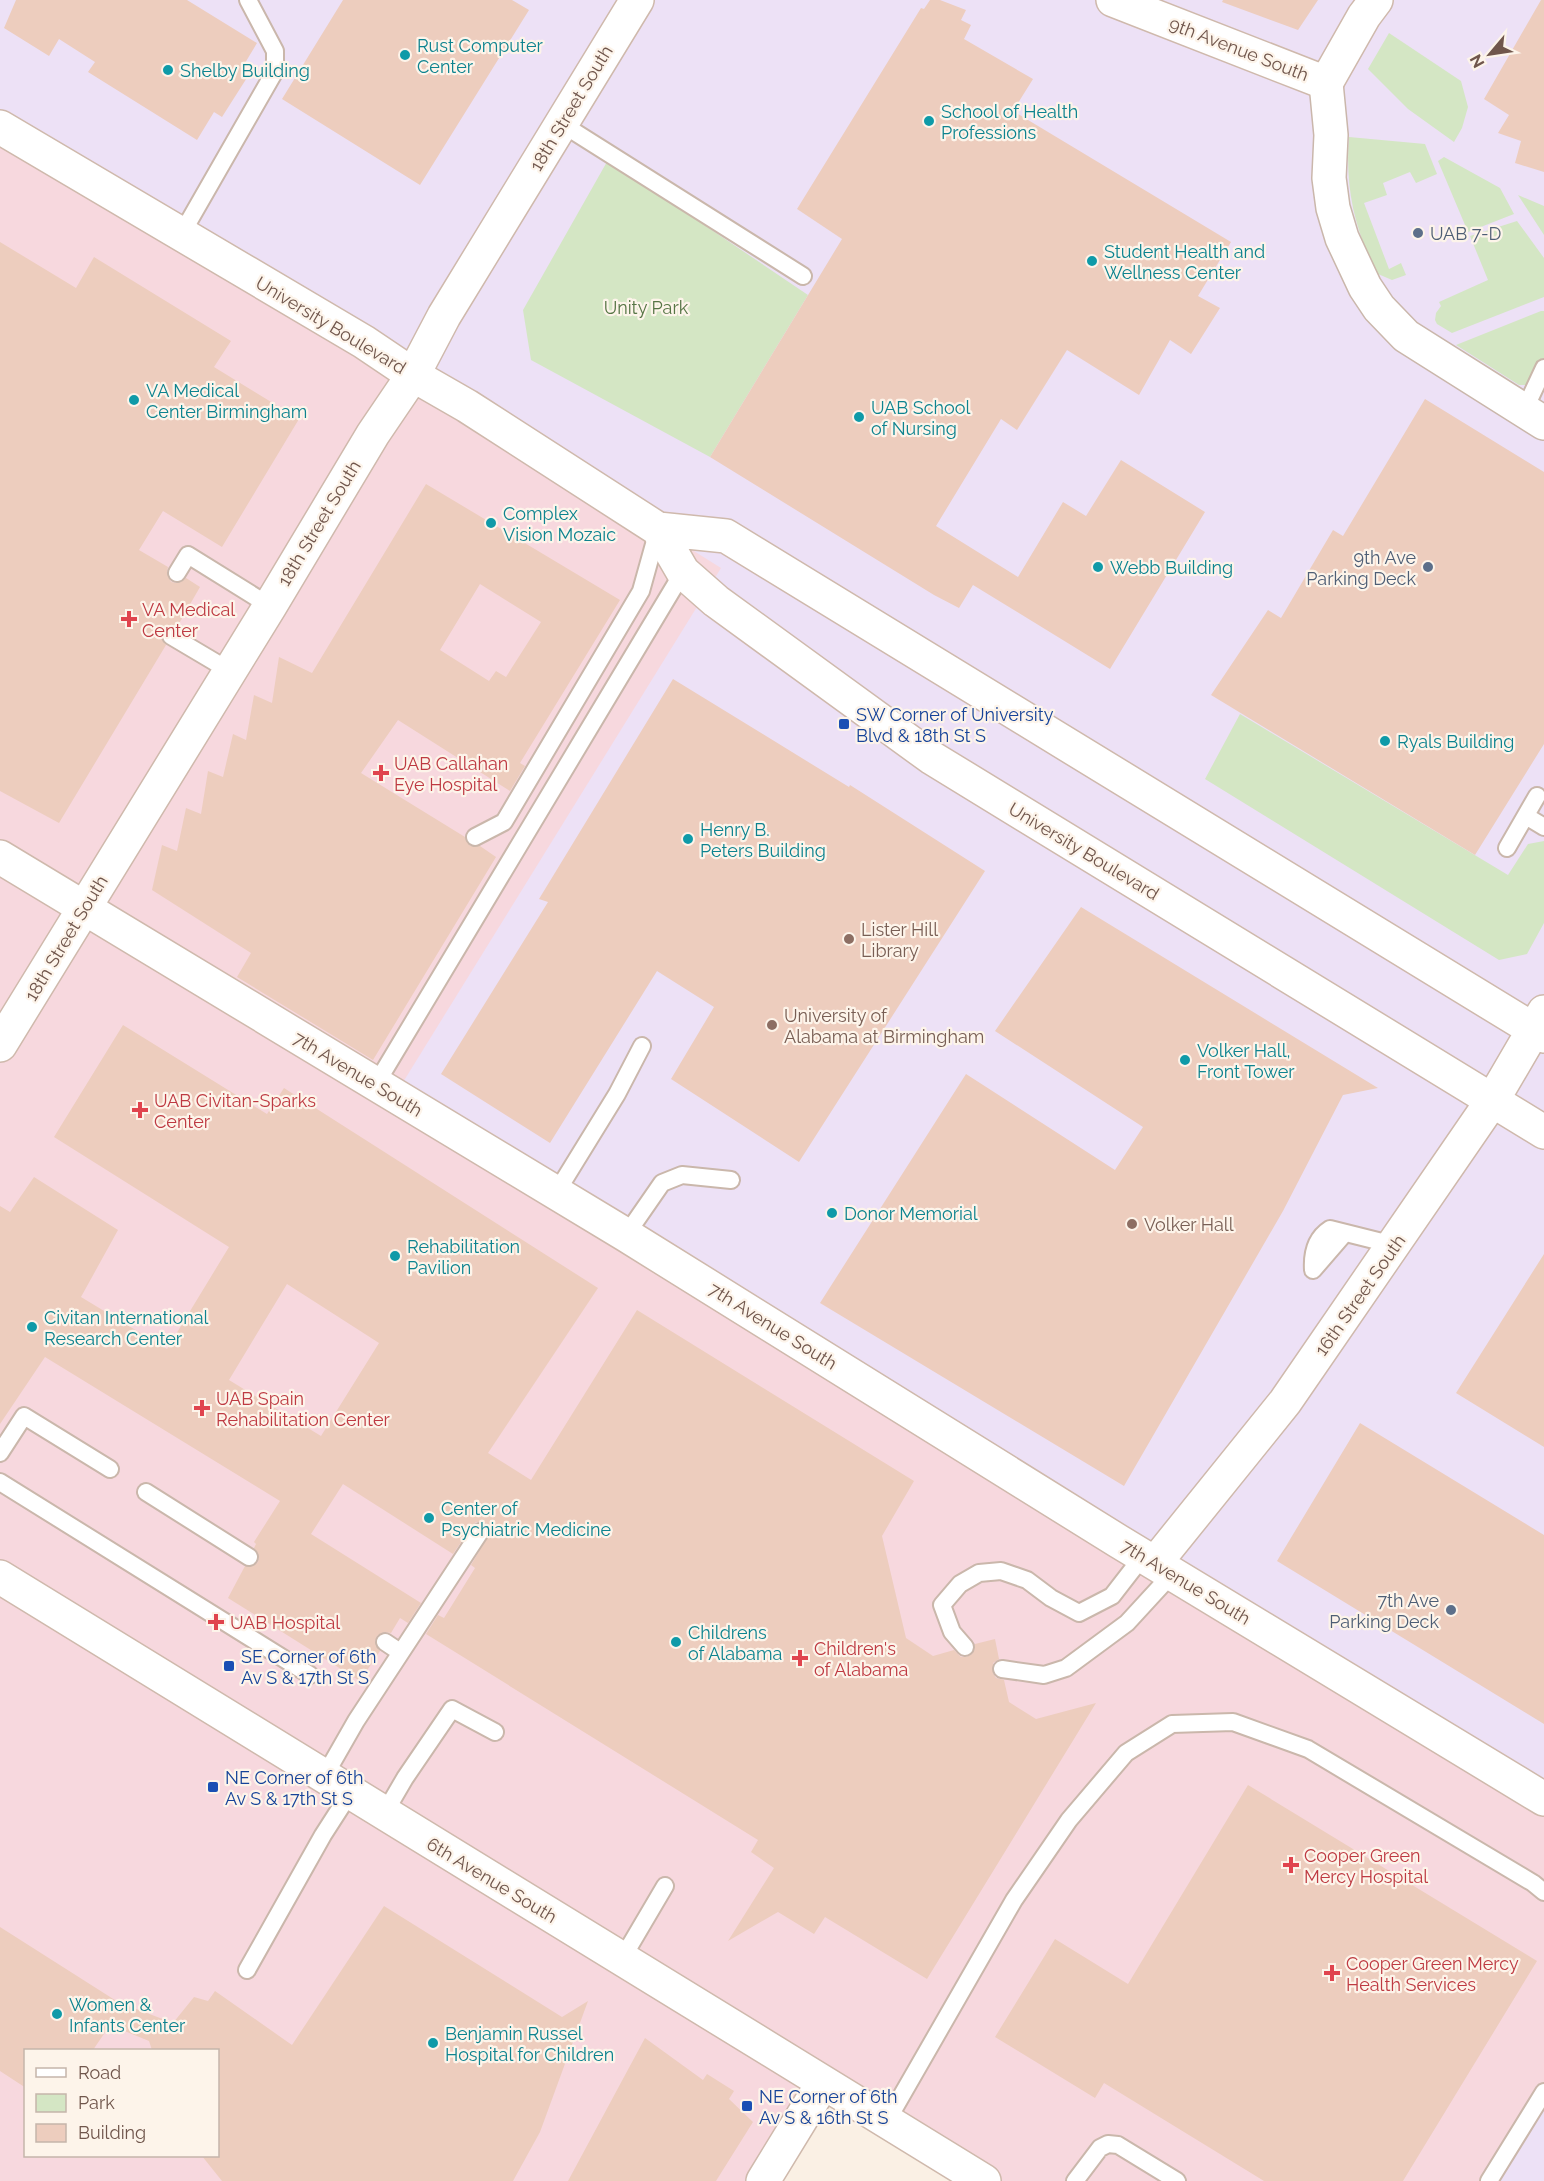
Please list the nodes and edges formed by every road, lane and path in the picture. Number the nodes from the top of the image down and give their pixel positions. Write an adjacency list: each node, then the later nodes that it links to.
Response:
1 (248, 0): 8 (lane)
2 (1113, 0): 5 (street, 9th Avenue South)
3 (1376, 0): 5 (street)
4 (631, 2): 6 (street, 18th Street South)
5 (1326, 83): 12 (street, 9th Avenue South)
6 (562, 123): 9 (lane); 11 (street, 18th Street South)
7 (0, 127): 8 (street, University Boulevard)
8 (181, 235): 11 (street, University Boulevard)
9 (803, 276)
10 (1544, 368): 12 (lane)
11 (413, 375): 13 (street, University Boulevard); 16 (street, 18th Street South)
12 (1534, 417)
13 (658, 529): 14 (street, University Boulevard); 22 (lane); 26 (street, University Boulevard)
14 (683, 572): 29 (lane); 30 (street, University Boulevard)
15 (177, 573): 16 (lane)
16 (270, 606): 18 (street, 18th Street South)
17 (171, 636): 18 (lane)
18 (230, 671): 25 (street, 18th Street South)
19 (1538, 796): 20 (lane)
20 (1526, 816): 21 (lane); 23 (lane)
21 (1544, 827)
22 (475, 837)
23 (1507, 849)
24 (0, 857): 25 (street, 7th Avenue South)
25 (83, 909): 27 (street, 18th Street South); 29 (street, 7th Avenue South)
26 (1541, 1026): 30 (street, 16th Street South)
27 (0, 1045)
28 (642, 1046): 33 (lane)
29 (376, 1084): 33 (street, 7th Avenue South)
30 (1492, 1101): 31 (street, University Boulevard); 36 (street, 16th Street South)
31 (1544, 1132)
32 (731, 1180): 35 (lane)
33 (556, 1193): 35 (street, 7th Avenue South)
34 (1345, 1233): 36 (lane)
35 (626, 1235): 43 (street, 7th Avenue South)
36 (1394, 1245): 43 (street, 16th Street South)
37 (0, 1453): 38 (lane)
38 (110, 1469)
39 (0, 1482): 49 (lane)
40 (146, 1492): 42 (lane)
41 (480, 1532): 47 (lane)
42 (249, 1557)
43 (1157, 1564): 46 (lane); 48 (lane); 52 (street, 7th Avenue South)
44 (0, 1577): 51 (street, 6th Avenue South)
45 (385, 1642): 47 (lane)
46 (965, 1647)
47 (400, 1652): 51 (lane)
48 (1002, 1669)
49 (310, 1675)
50 (495, 1732): 53 (lane)
51 (337, 1785): 53 (street, 6th Avenue South); 57 (lane)
52 (1544, 1799)
53 (384, 1814): 56 (street, 6th Avenue South)
54 (665, 1886): 56 (lane)
55 (1544, 1892): 60 (lane)
56 (622, 1959): 58 (street, 6th Avenue South)
57 (247, 1970)
58 (823, 2083): 60 (street, 6th Avenue South); 62 (street)
59 (1544, 2092): 65 (lane)
60 (886, 2121): 63 (street, 6th Avenue South)
61 (1082, 2179): 64 (lane)
62 (763, 2181)
63 (984, 2181)
64 (1177, 2181)
65 (1489, 2181)

